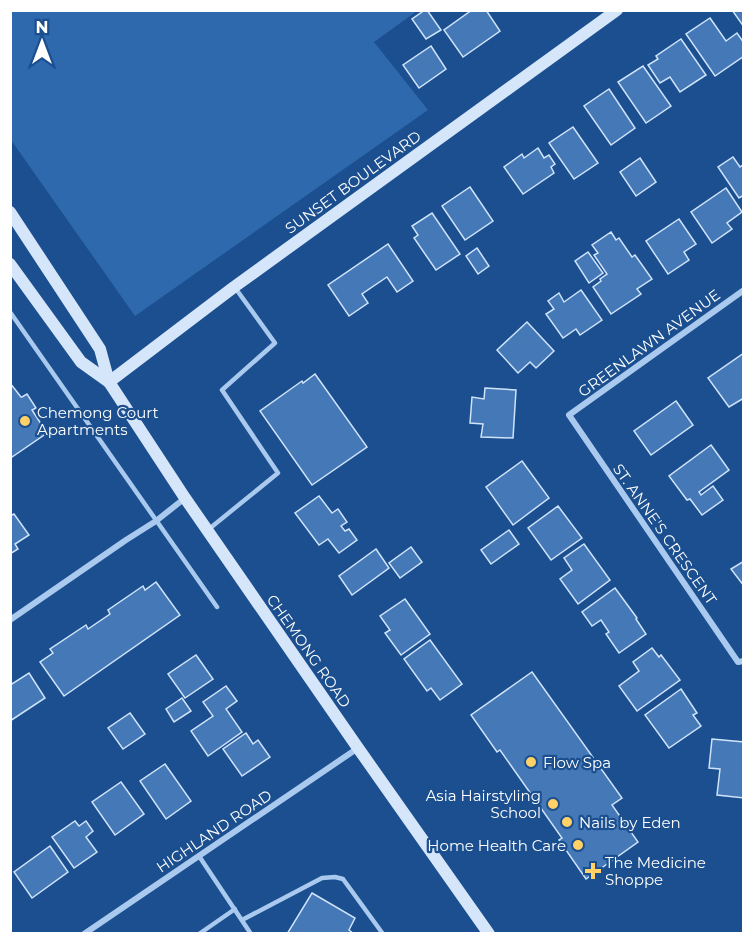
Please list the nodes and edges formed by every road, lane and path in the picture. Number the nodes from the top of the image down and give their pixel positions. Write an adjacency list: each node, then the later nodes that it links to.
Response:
1 (617, 10): 4 (main road, SUNSET BOULEVARD)
2 (10, 212): 7 (main road, CHEMONG ROAD)
3 (10, 264): 7 (main road, CHEMONG ROAD)
4 (234, 287): 7 (main road, SUNSET BOULEVARD); 11 (lane)
5 (744, 290): 8 (street, GREENLAWN AVENUE)
6 (10, 312): 10 (lane)
7 (109, 382): 9 (main road, CHEMONG ROAD)
8 (569, 415): 14 (street, ST. ANNE'S CRESCENT)
9 (185, 498): 10 (street); 11 (main road, CHEMONG ROAD)
10 (156, 521): 12 (lane); 13 (street)
11 (207, 530): 15 (main road, CHEMONG ROAD)
12 (217, 606)
13 (10, 620)
14 (744, 662)
15 (358, 748): 16 (street, HIGHLAND ROAD); 23 (main road, CHEMONG ROAD)
16 (199, 856): 17 (lane); 19 (street, HIGHLAND ROAD)
17 (235, 909): 18 (lane); 20 (lane)
18 (242, 920): 21 (lane); 22 (lane)
19 (84, 933)
20 (199, 933)
21 (250, 933)
22 (383, 933)
23 (489, 933)

